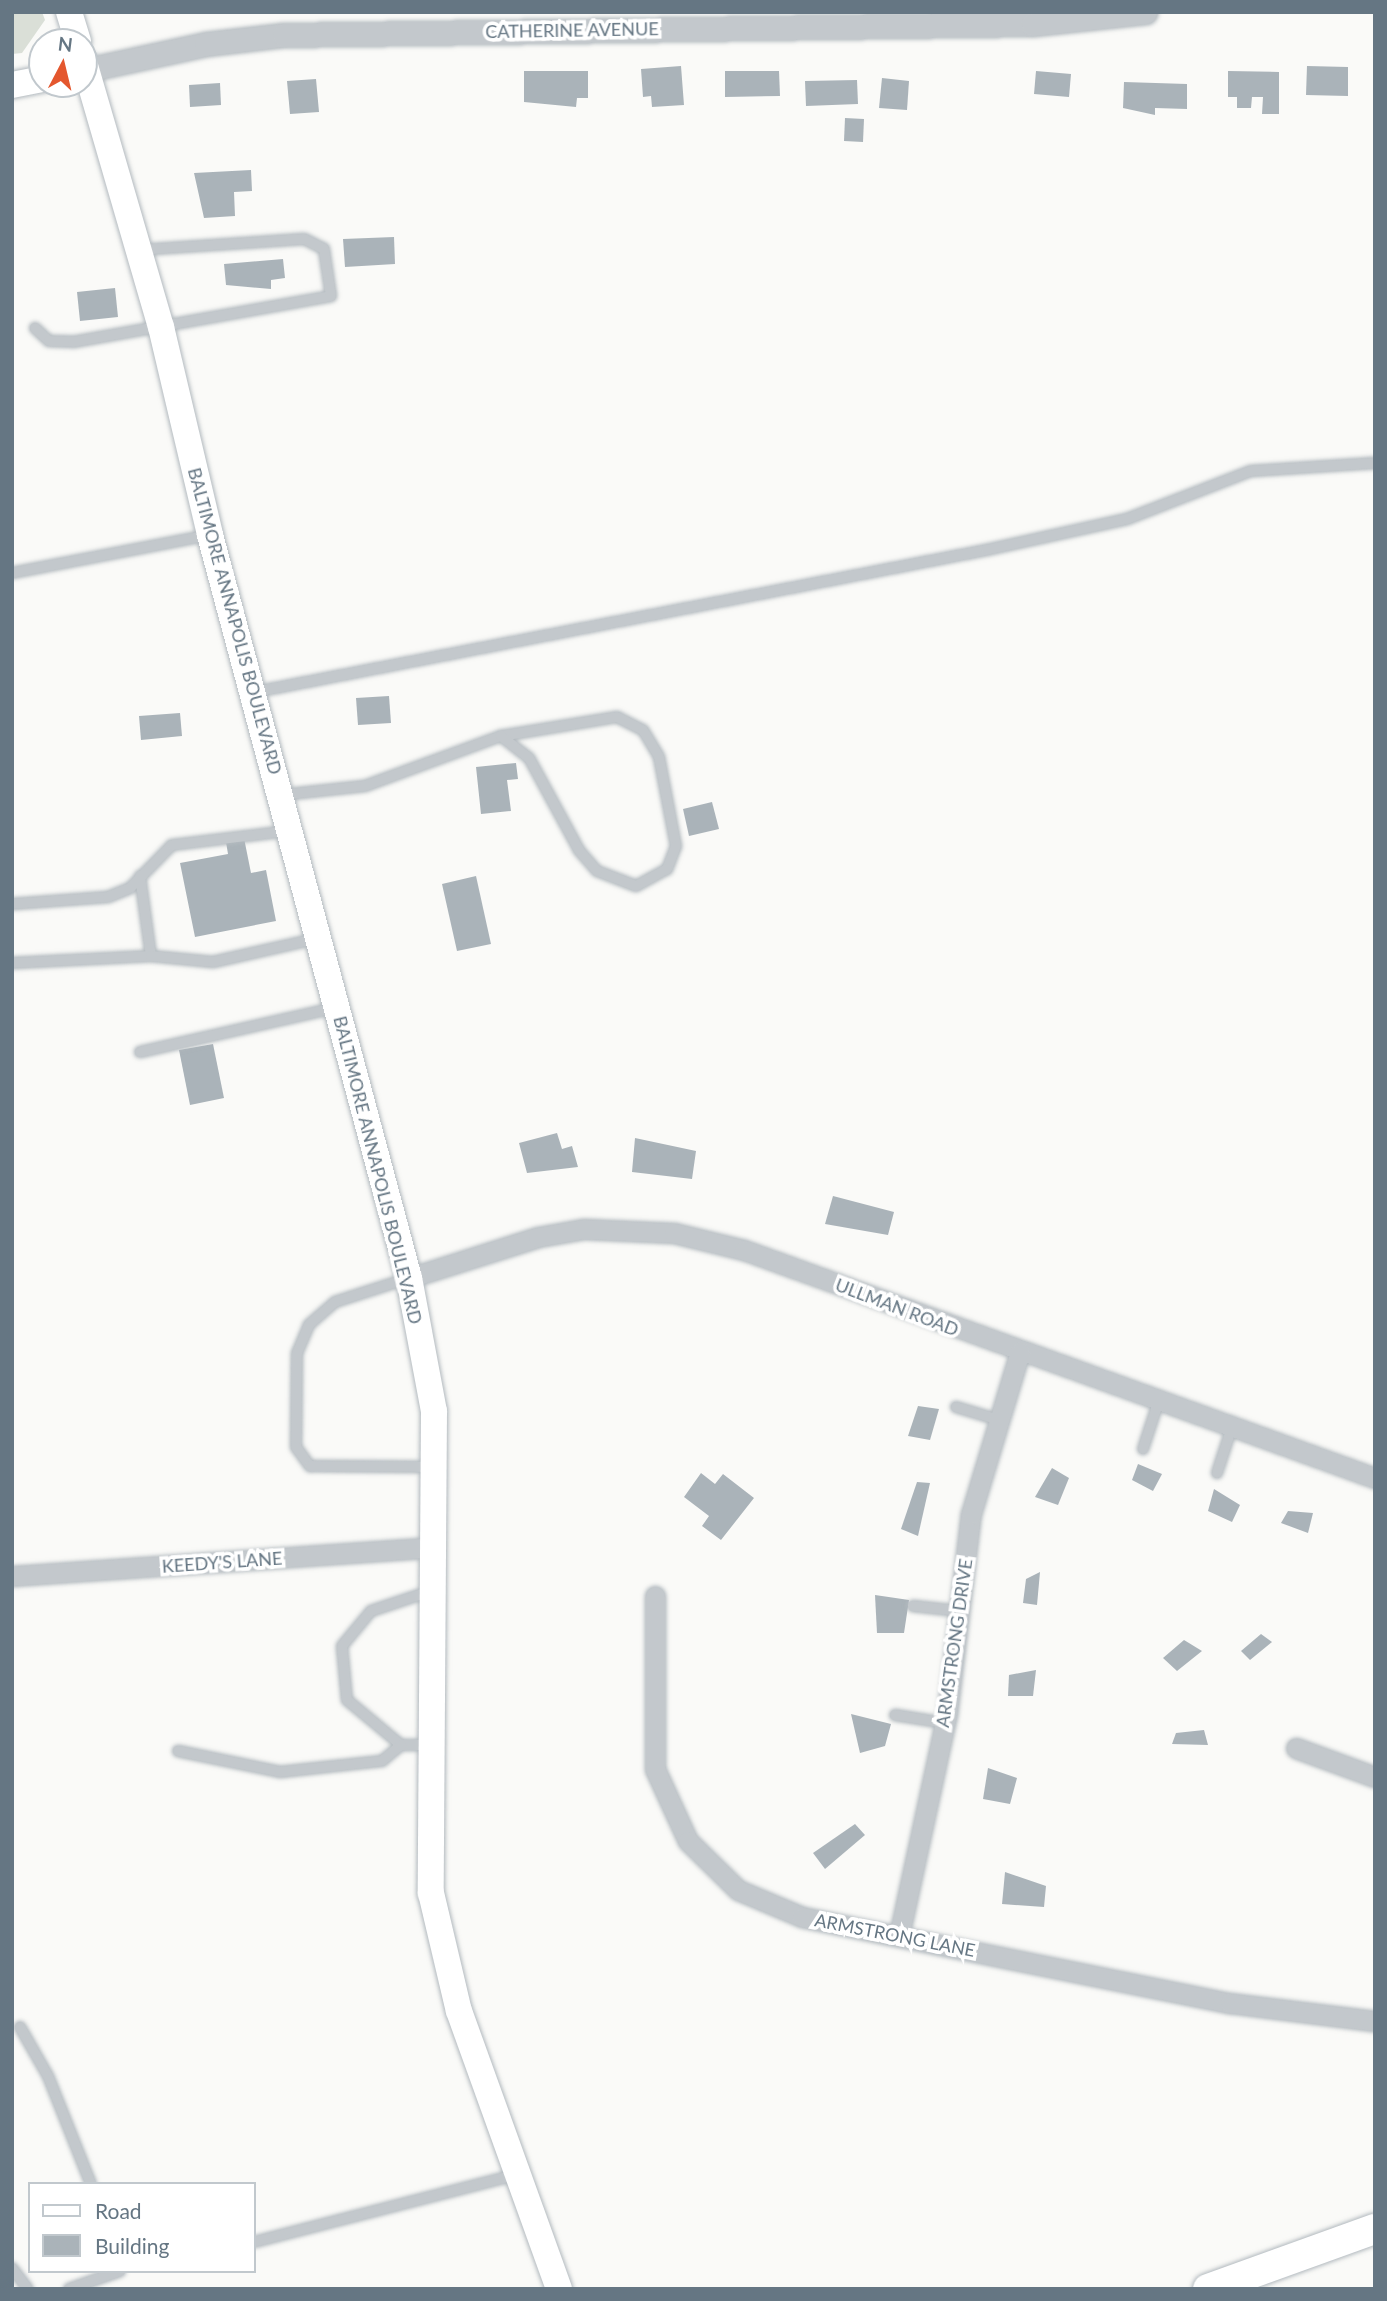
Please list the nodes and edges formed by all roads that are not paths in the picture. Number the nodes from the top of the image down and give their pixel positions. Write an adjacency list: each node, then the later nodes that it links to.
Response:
1 (1144, 12): 2 (street, CATHERINE AVENUE)
2 (699, 20): 3 (street, CATHERINE AVENUE)
3 (98, 65)
4 (94, 98): 5 (main road, BALTIMORE ANNAPOLIS BOULEVARD)
5 (139, 250): 6 (main road, BALTIMORE ANNAPOLIS BOULEVARD); 6 (lane)
6 (161, 327): 7 (lane); 9 (main road, BALTIMORE ANNAPOLIS BOULEVARD)
7 (35, 328)
8 (1375, 464): 11 (lane)
9 (210, 535): 10 (lane); 11 (main road, BALTIMORE ANNAPOLIS BOULEVARD)
10 (12, 573)
11 (256, 692): 13 (main road, BALTIMORE ANNAPOLIS BOULEVARD)
12 (501, 736): 12 (lane); 13 (lane)
13 (281, 795): 14 (main road, BALTIMORE ANNAPOLIS BOULEVARD)
14 (290, 831): 15 (lane); 17 (main road, BALTIMORE ANNAPOLIS BOULEVARD)
15 (140, 876): 16 (lane); 18 (lane)
16 (12, 904)
17 (319, 938): 18 (lane); 20 (main road, BALTIMORE ANNAPOLIS BOULEVARD)
18 (151, 956): 19 (lane)
19 (12, 963)
20 (338, 1007): 21 (lane); 22 (main road, BALTIMORE ANNAPOLIS BOULEVARD)
21 (141, 1052)
22 (409, 1278): 23 (street, ULLMAN ROAD); 29 (main road, BALTIMORE ANNAPOLIS BOULEVARD); 29 (lane)
23 (1020, 1352): 24 (street, ULLMAN ROAD); 26 (street, ARMSTRONG DRIVE)
24 (1158, 1403): 27 (street, ULLMAN ROAD); 28 (lane)
25 (956, 1408): 26 (lane)
26 (999, 1420): 37 (street, ARMSTRONG DRIVE)
27 (1231, 1430): 30 (lane); 31 (street, ULLMAN ROAD)
28 (1143, 1449)
29 (433, 1466): 32 (main road, BALTIMORE ANNAPOLIS BOULEVARD)
30 (1217, 1473)
31 (1375, 1478)
32 (432, 1547): 33 (street, KEEDY'S LANE); 34 (main road, BALTIMORE ANNAPOLIS BOULEVARD)
33 (12, 1576)
34 (431, 1591): 40 (lane); 41 (main road, BALTIMORE ANNAPOLIS BOULEVARD)
35 (654, 1596): 45 (street, ARMSTRONG LANE)
36 (913, 1605): 37 (lane)
37 (959, 1611): 39 (street, ARMSTRONG DRIVE)
38 (895, 1715): 39 (lane)
39 (945, 1723): 45 (street, ARMSTRONG DRIVE)
40 (401, 1745): 41 (lane); 43 (lane)
41 (429, 1745): 48 (main road, BALTIMORE ANNAPOLIS BOULEVARD)
42 (1296, 1748): 44 (street)
43 (178, 1751)
44 (1375, 1777)
45 (899, 1936): 46 (street, ARMSTRONG LANE)
46 (1375, 2021)
47 (20, 2027): 49 (lane)
48 (518, 2174): 51 (lane); 56 (main road, BALTIMORE ANNAPOLIS BOULEVARD)
49 (89, 2182)
50 (1375, 2229): 57 (main road)
51 (256, 2241)
52 (12, 2268): 54 (lane)
53 (114, 2273): 55 (lane)
54 (28, 2289)
55 (69, 2289)
56 (559, 2289)
57 (1208, 2289)

